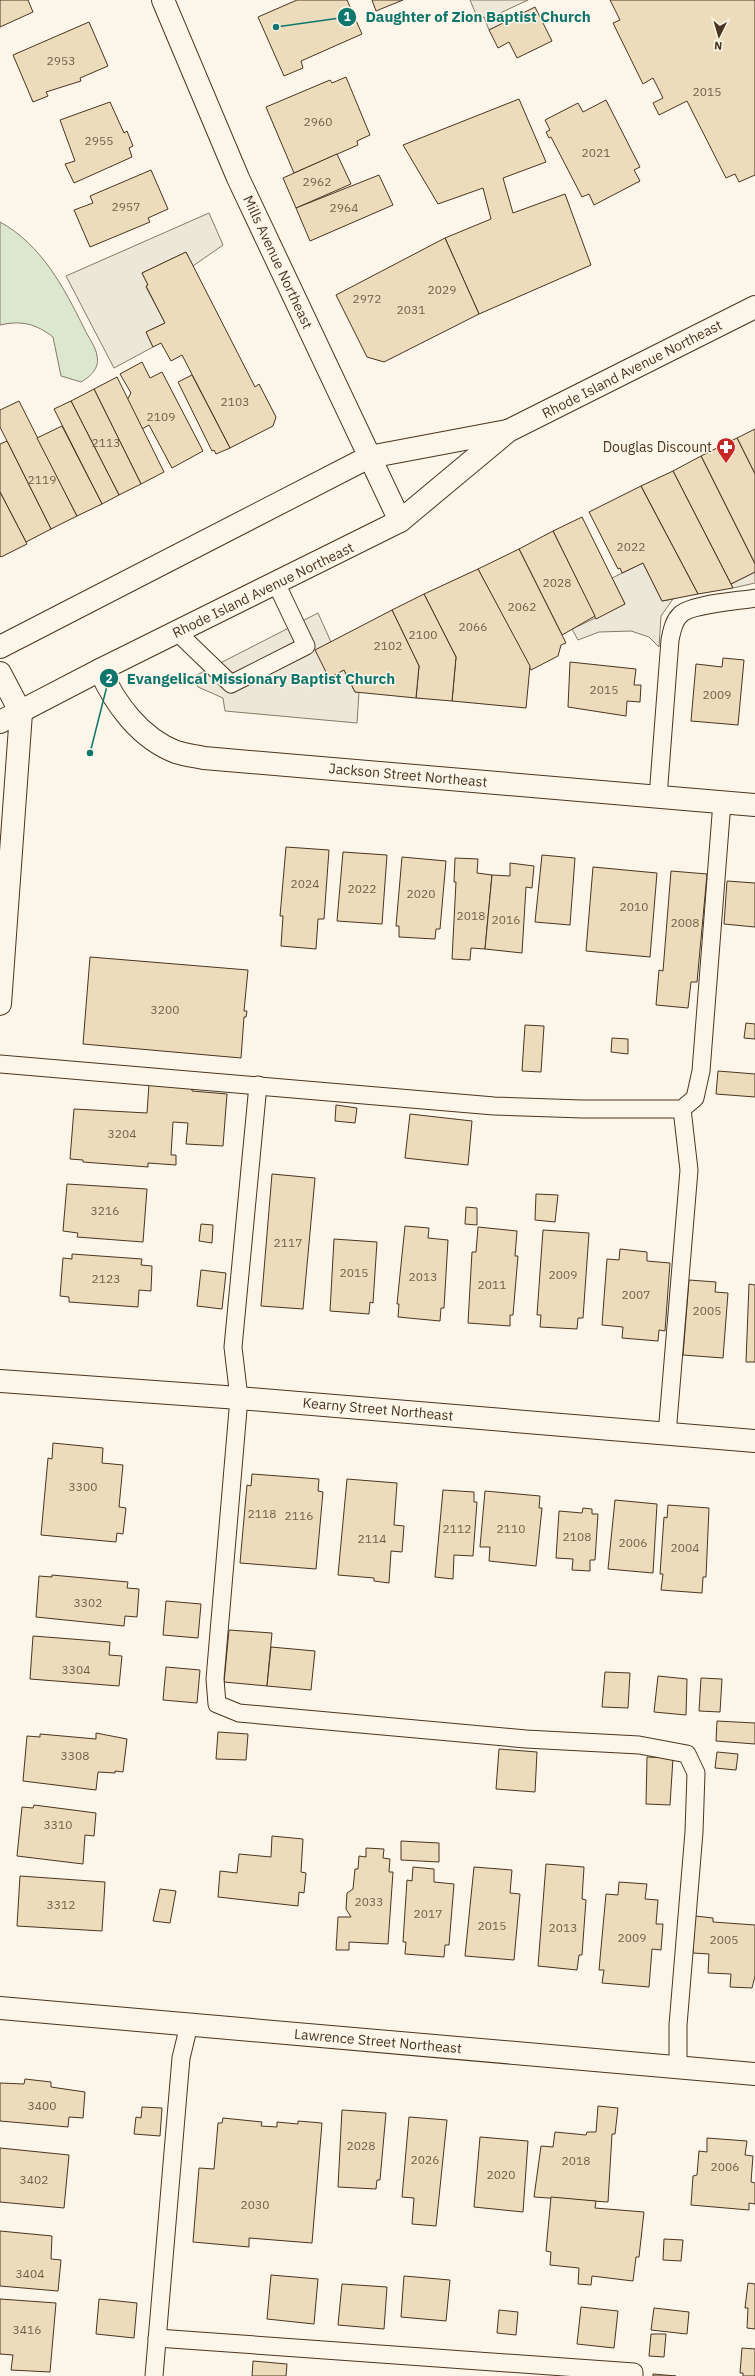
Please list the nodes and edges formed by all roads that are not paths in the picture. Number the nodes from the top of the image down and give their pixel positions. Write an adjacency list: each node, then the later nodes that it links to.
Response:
1 (163, 0): 4 (street, Mills Avenue Northeast)
2 (755, 307): 3 (street, Rhode Island Avenue Northeast)
3 (508, 431): 4 (street, Rhode Island Avenue Northeast); 5 (street, Rhode Island Avenue Northeast)
4 (369, 457): 5 (street, Mills Avenue Northeast); 9 (street, Rhode Island Avenue Northeast)
5 (400, 522): 6 (street, Rhode Island Avenue Northeast)
6 (276, 583): 8 (street, Rhode Island Avenue Northeast); 8 (lane)
7 (755, 598): 14 (lane)
8 (177, 632): 10 (street, Rhode Island Avenue Northeast)
9 (0, 647)
10 (100, 670): 12 (street, Rhode Island Avenue Northeast); 14 (street, Jackson Street Northeast)
11 (0, 673): 12 (street)
12 (21, 713): 13 (street, Rhode Island Avenue Northeast); 17 (street)
13 (0, 722)
14 (658, 797): 15 (street, Jackson Street Northeast)
15 (722, 802): 16 (street, Jackson Street Northeast); 20 (lane)
16 (755, 805)
17 (0, 1004)
18 (0, 1064): 19 (lane)
19 (258, 1085): 20 (lane); 22 (lane)
20 (682, 1109): 23 (lane)
21 (0, 1381): 22 (street, Kearny Street Northeast)
22 (239, 1398): 23 (street, Kearny Street Northeast); 27 (lane)
23 (667, 1434): 24 (street, Kearny Street Northeast)
24 (755, 1441)
25 (0, 2008): 26 (street, Lawrence Street Northeast)
26 (189, 2025): 27 (street, Lawrence Street Northeast); 29 (lane)
27 (678, 2068): 28 (street, Lawrence Street Northeast)
28 (755, 2074)
29 (157, 2338): 30 (lane); 31 (lane)
30 (154, 2376)
31 (634, 2376)

